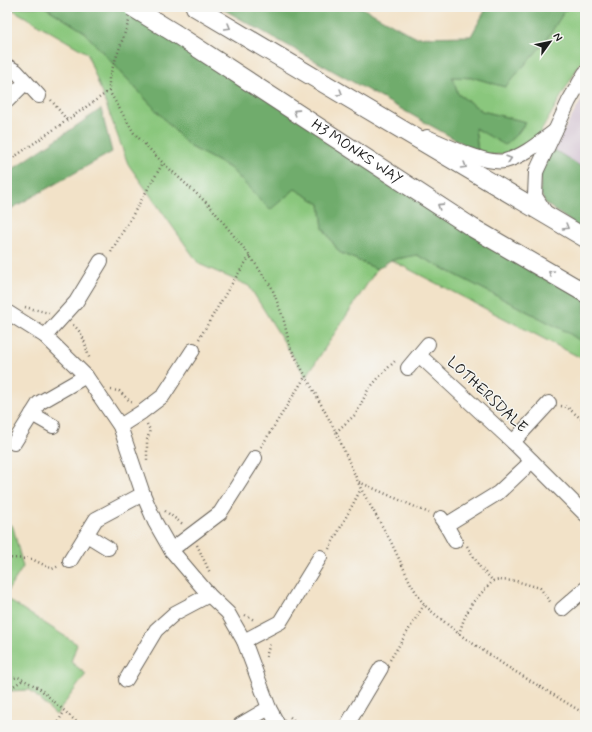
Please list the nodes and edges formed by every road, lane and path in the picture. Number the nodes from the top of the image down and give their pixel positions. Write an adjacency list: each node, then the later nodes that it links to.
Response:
1 (194, 7): 10 (main road, one-way to 10)
2 (131, 14): 6 (path); 18 (main road, H3 MONKS WAY, one-way to 2, bridge)
3 (7, 66): 5 (street)
4 (585, 74): 11 (street)
5 (26, 82): 7 (street); 8 (street)
6 (108, 91): 9 (path); 13 (path)
7 (38, 96): 9 (path)
8 (7, 101)
9 (67, 120): 12 (path)
10 (393, 124): 11 (street, one-way to 11); 14 (main road, one-way to 14)
11 (555, 131): 14 (street)
12 (7, 162)
13 (163, 163): 16 (path); 17 (path)
14 (548, 216): 15 (main road, one-way to 15)
15 (585, 238)
16 (250, 256): 24 (path); 29 (path)
17 (101, 261): 21 (street)
18 (585, 293)
19 (24, 307): 21 (path)
20 (7, 312): 22 (street)
21 (62, 316): 22 (street); 28 (path)
22 (45, 336): 28 (street)
23 (428, 344): 25 (street)
24 (193, 350): 32 (street)
25 (419, 355): 27 (street); 38 (street, LOTHERSDALE)
26 (398, 358): 37 (path)
27 (408, 368)
28 (89, 369): 33 (street); 36 (street)
29 (306, 377): 37 (path); 40 (path)
30 (109, 389): 32 (path)
31 (549, 403): 34 (path); 38 (street)
32 (142, 412): 36 (street); 42 (path)
33 (32, 414): 35 (street); 39 (street)
34 (585, 422)
35 (53, 426)
36 (120, 426): 45 (street)
37 (336, 432): 43 (path)
38 (513, 442): 41 (street, LOTHERSDALE)
39 (14, 443)
40 (255, 458): 49 (street)
41 (532, 461): 47 (street, LOTHERSDALE); 48 (street)
42 (148, 467)
43 (358, 482): 44 (path); 48 (path)
44 (361, 489): 54 (path); 61 (path)
45 (143, 494): 50 (street); 53 (street)
46 (162, 507): 49 (path)
47 (585, 514)
48 (443, 522): 51 (street)
49 (193, 534): 53 (street); 57 (path)
50 (87, 535): 52 (street); 56 (street)
51 (455, 541): 58 (path)
52 (108, 548)
53 (170, 550): 60 (street)
54 (320, 557): 64 (street)
55 (7, 558): 56 (path)
56 (70, 561)
57 (211, 575)
58 (493, 581): 62 (path); 65 (path)
59 (585, 589): 62 (street)
60 (209, 595): 66 (street); 71 (street)
61 (424, 604): 65 (path); 68 (path)
62 (562, 609)
63 (239, 612): 64 (path)
64 (268, 629): 66 (street); 67 (path)
65 (459, 634): 75 (path)
66 (244, 641): 73 (street)
67 (269, 664)
68 (381, 668): 81 (street)
69 (7, 680): 70 (path)
70 (22, 680): 72 (path); 74 (path)
71 (126, 680)
72 (7, 695)
73 (269, 708): 76 (street); 79 (street)
74 (64, 712): 77 (path); 78 (path)
75 (585, 714)
76 (283, 721): 80 (path)
77 (56, 725)
78 (80, 725)
79 (240, 725)
80 (300, 725)
81 (347, 725)

